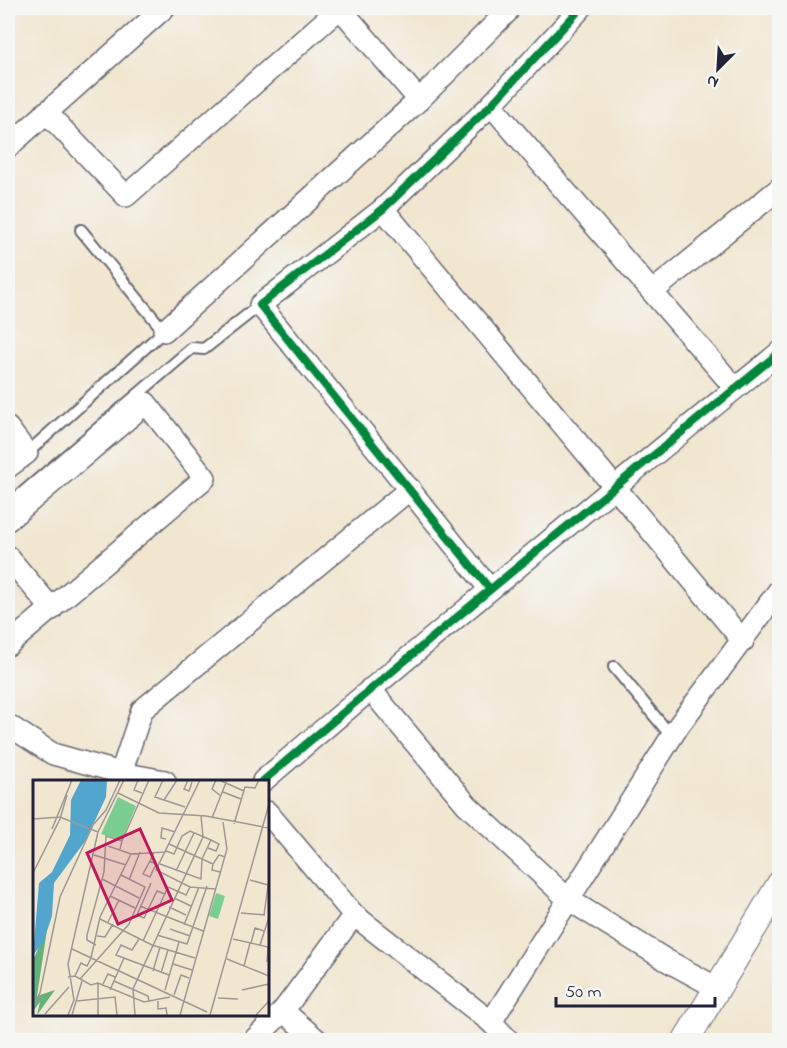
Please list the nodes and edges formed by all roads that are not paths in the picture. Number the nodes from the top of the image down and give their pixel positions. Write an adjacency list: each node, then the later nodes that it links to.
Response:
1 (164, 8): 7 (street)
2 (340, 8): 5 (street); 7 (street)
3 (581, 8): 6 (street)
4 (507, 9): 5 (street)
5 (419, 100): 14 (street)
6 (491, 105): 10 (street); 12 (street)
7 (46, 112): 8 (street)
8 (8, 147)
9 (780, 188): 12 (street)
10 (383, 209): 13 (street); 21 (street)
11 (81, 230): 14 (lane)
12 (653, 291): 16 (street)
13 (260, 305): 20 (street); 22 (lane)
14 (164, 331): 18 (lane)
15 (780, 352): 16 (street)
16 (735, 388): 21 (street)
17 (8, 428): 18 (street)
18 (27, 453): 19 (street)
19 (8, 468)
20 (410, 489): 25 (street); 34 (street)
21 (615, 489): 25 (street); 28 (street)
22 (8, 505)
23 (8, 520): 27 (street)
24 (8, 557): 27 (street)
25 (489, 588): 31 (street)
26 (780, 589): 28 (street)
27 (52, 609): 29 (street)
28 (743, 641): 33 (street)
29 (8, 645)
30 (615, 666): 33 (lane)
31 (370, 689): 36 (street); 39 (street)
32 (8, 725): 34 (street)
33 (672, 737): 39 (street)
34 (121, 773): 35 (street)
35 (160, 780)
36 (264, 780)
37 (268, 813): 40 (street)
38 (780, 884): 41 (street)
39 (569, 900): 41 (street); 43 (street)
40 (354, 915): 42 (street); 43 (street)
41 (717, 988): 47 (street)
42 (283, 1011): 44 (street); 45 (street)
43 (491, 1022): 46 (street)
44 (254, 1041)
45 (317, 1041)
46 (508, 1041)
47 (686, 1041)

